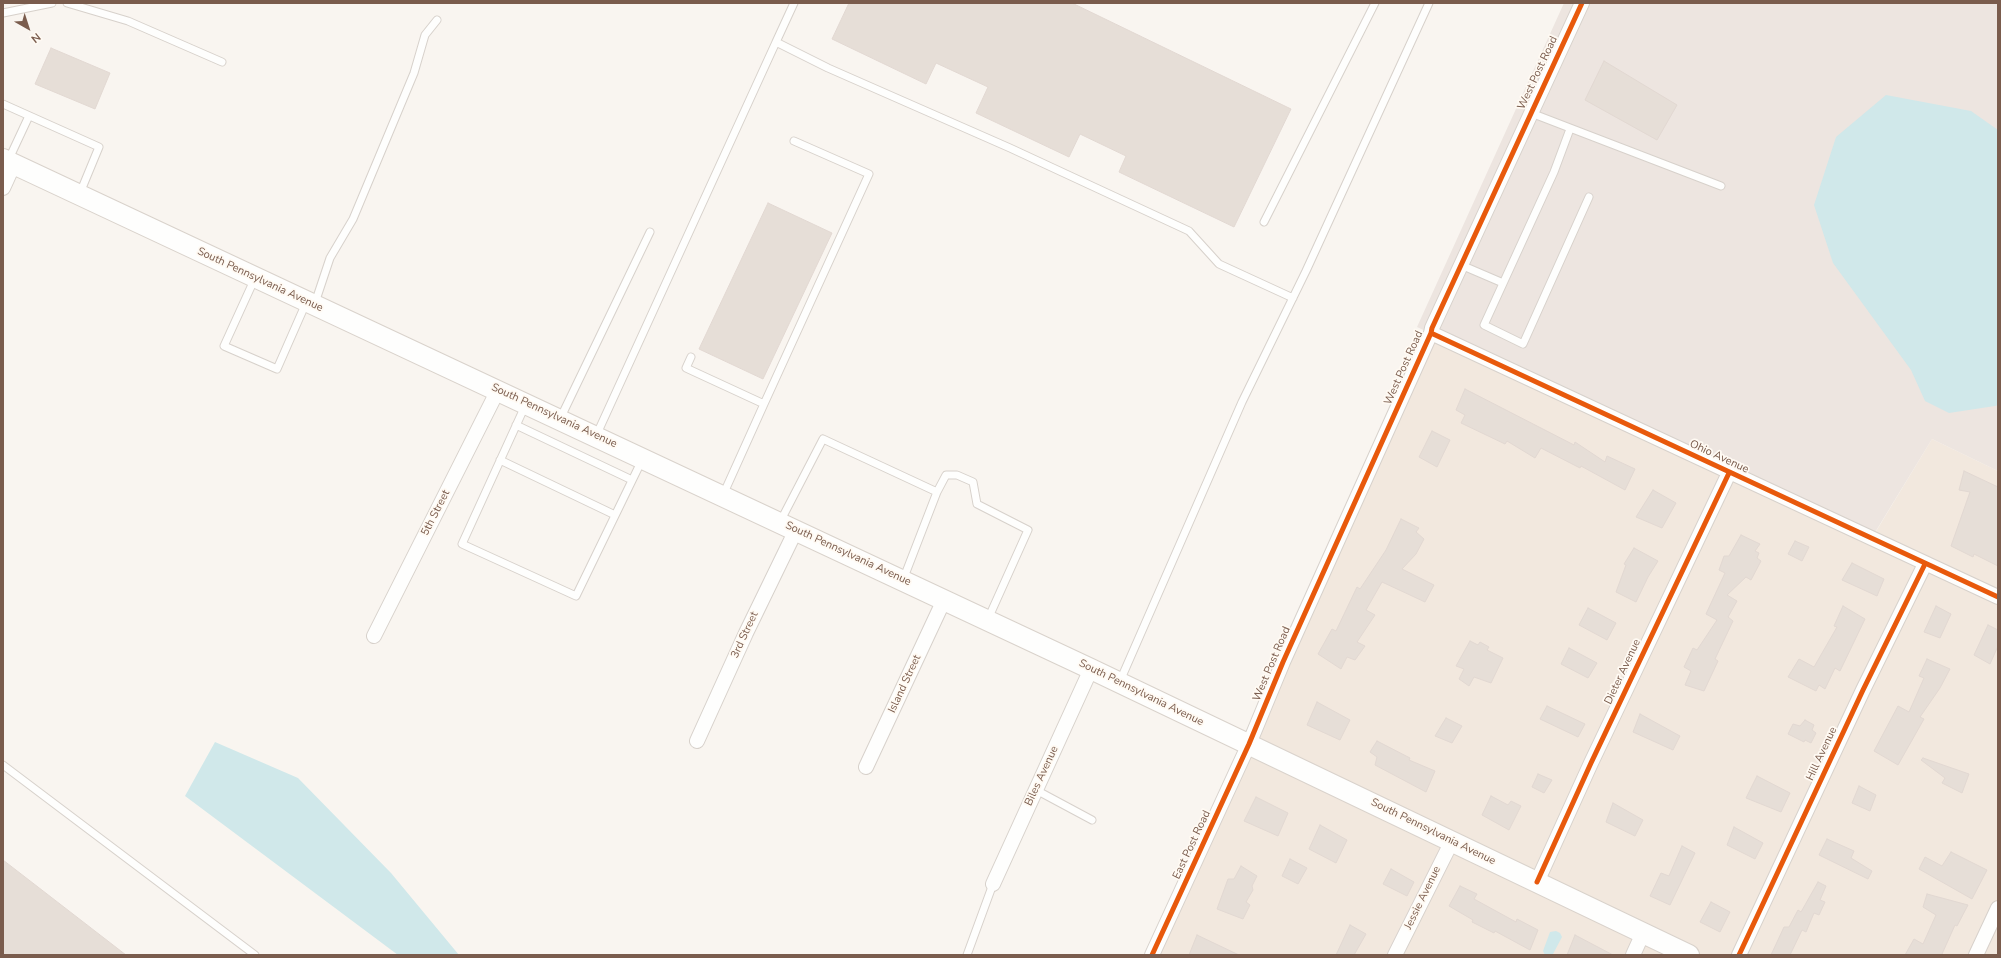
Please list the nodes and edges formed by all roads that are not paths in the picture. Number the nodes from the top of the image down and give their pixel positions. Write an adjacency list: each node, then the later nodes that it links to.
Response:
1 (52, 3): 7 (lane)
2 (67, 3): 10 (lane)
3 (794, 3): 9 (lane)
4 (1374, 3): 21 (lane)
5 (1429, 3): 26 (lane)
6 (1582, 3): 12 (street, West Post Road)
7 (3, 13)
8 (436, 20): 27 (lane)
9 (776, 42): 26 (lane); 35 (lane)
10 (222, 62)
11 (3, 104): 13 (lane)
12 (1531, 113): 14 (lane); 23 (street, West Post Road)
13 (29, 116): 16 (lane); 19 (lane)
14 (1570, 129): 17 (lane); 25 (lane)
15 (794, 141): 32 (lane)
16 (8, 162): 18 (street); 19 (main road, South Pennsylvania Avenue)
17 (1721, 186)
18 (3, 188)
19 (79, 195): 24 (main road, South Pennsylvania Avenue)
20 (1589, 197): 25 (lane)
21 (1264, 222)
22 (650, 232): 33 (lane)
23 (1461, 265): 25 (lane); 28 (street, West Post Road)
24 (255, 278): 27 (main road, South Pennsylvania Avenue); 27 (lane)
25 (1503, 283)
26 (1293, 298): 51 (lane)
27 (311, 303): 30 (main road, South Pennsylvania Avenue)
28 (1431, 333): 38 (street, Ohio Avenue); 53 (street, West Post Road)
29 (691, 357): 32 (lane)
30 (498, 390): 31 (main road, South Pennsylvania Avenue); 49 (street, 5th Street)
31 (526, 403): 33 (main road, South Pennsylvania Avenue); 34 (lane)
32 (764, 404): 41 (lane)
33 (560, 419): 35 (main road, South Pennsylvania Avenue)
34 (516, 425): 37 (lane); 39 (lane)
35 (596, 436): 36 (main road, South Pennsylvania Avenue)
36 (642, 458): 39 (lane); 41 (main road, South Pennsylvania Avenue)
37 (500, 460): 42 (lane); 42 (lane)
38 (1729, 473): 44 (street, Ohio Avenue); 59 (street, Dieter Avenue)
39 (632, 480): 42 (lane)
40 (937, 492): 43 (lane); 45 (lane); 48 (lane)
41 (723, 495): 43 (main road, South Pennsylvania Avenue)
42 (615, 515)
43 (788, 526): 45 (main road, South Pennsylvania Avenue); 52 (street, 3rd Street)
44 (1925, 564): 46 (street, Ohio Avenue); 69 (street, Hill Avenue)
45 (903, 580): 47 (main road, South Pennsylvania Avenue)
46 (1998, 597)
47 (944, 600): 48 (main road, South Pennsylvania Avenue); 55 (street, Island Street)
48 (987, 620): 50 (main road, South Pennsylvania Avenue)
49 (374, 636)
50 (1091, 669): 51 (main road, South Pennsylvania Avenue); 56 (street, Biles Avenue)
51 (1119, 683): 53 (main road, South Pennsylvania Avenue)
52 (697, 741)
53 (1249, 744): 58 (main road, South Pennsylvania Avenue); 65 (street, East Post Road)
54 (3, 764): 63 (lane)
55 (866, 767)
56 (1036, 790): 57 (lane); 60 (street, Biles Avenue)
57 (1092, 820)
58 (1452, 841): 59 (main road, South Pennsylvania Avenue); 66 (street, Jessie Avenue)
59 (1537, 882): 62 (main road, South Pennsylvania Avenue)
60 (993, 884): 64 (lane)
61 (1998, 908): 70 (street)
62 (1643, 933): 67 (street); 68 (main road, South Pennsylvania Avenue)
63 (255, 955)
64 (967, 955)
65 (1152, 955)
66 (1395, 955)
67 (1633, 955)
68 (1689, 955)
69 (1739, 955)
70 (1976, 955)

